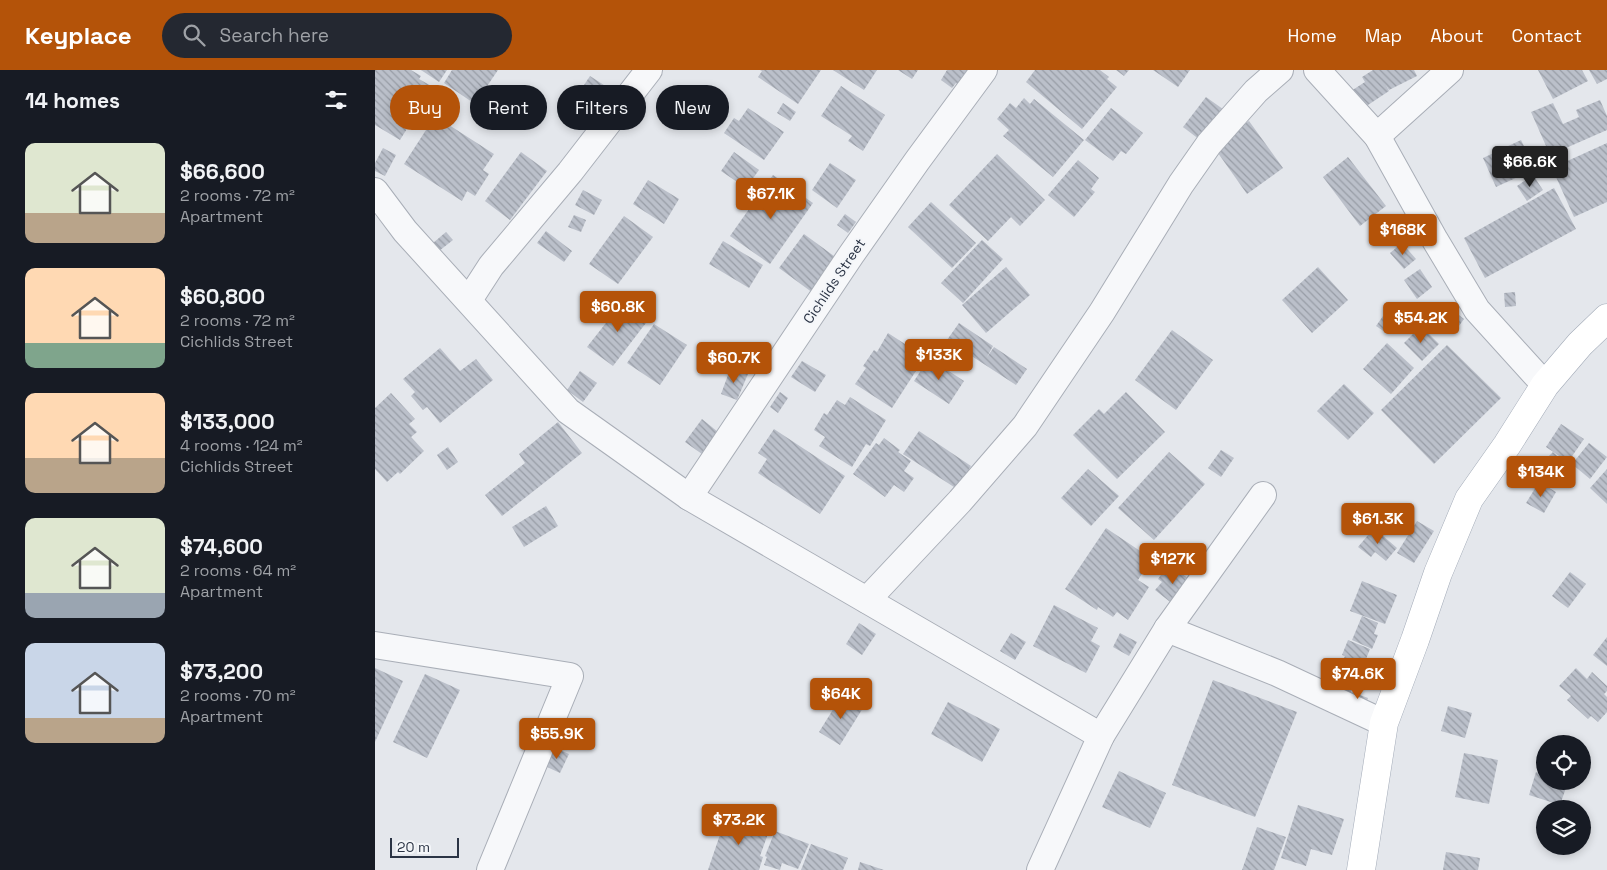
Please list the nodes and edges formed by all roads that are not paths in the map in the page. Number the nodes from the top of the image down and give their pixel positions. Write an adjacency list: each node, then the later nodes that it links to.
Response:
1 (649, 70): 8 (street)
2 (984, 70): 12 (street, Cichlids Street)
3 (1280, 70): 13 (street)
4 (1317, 70): 6 (street)
5 (1451, 70): 6 (street)
6 (1377, 136): 10 (street)
7 (375, 191): 8 (street)
8 (469, 300): 12 (street)
9 (1607, 318): 10 (main road)
10 (1545, 385): 16 (main road)
11 (1263, 495): 14 (street)
12 (689, 497): 13 (street)
13 (867, 600): 17 (street)
14 (1167, 630): 16 (street); 17 (street)
15 (375, 645): 18 (street)
16 (1384, 723): 20 (main road)
17 (1101, 736): 19 (street)
18 (490, 870)
19 (1039, 870)
20 (1361, 870)

